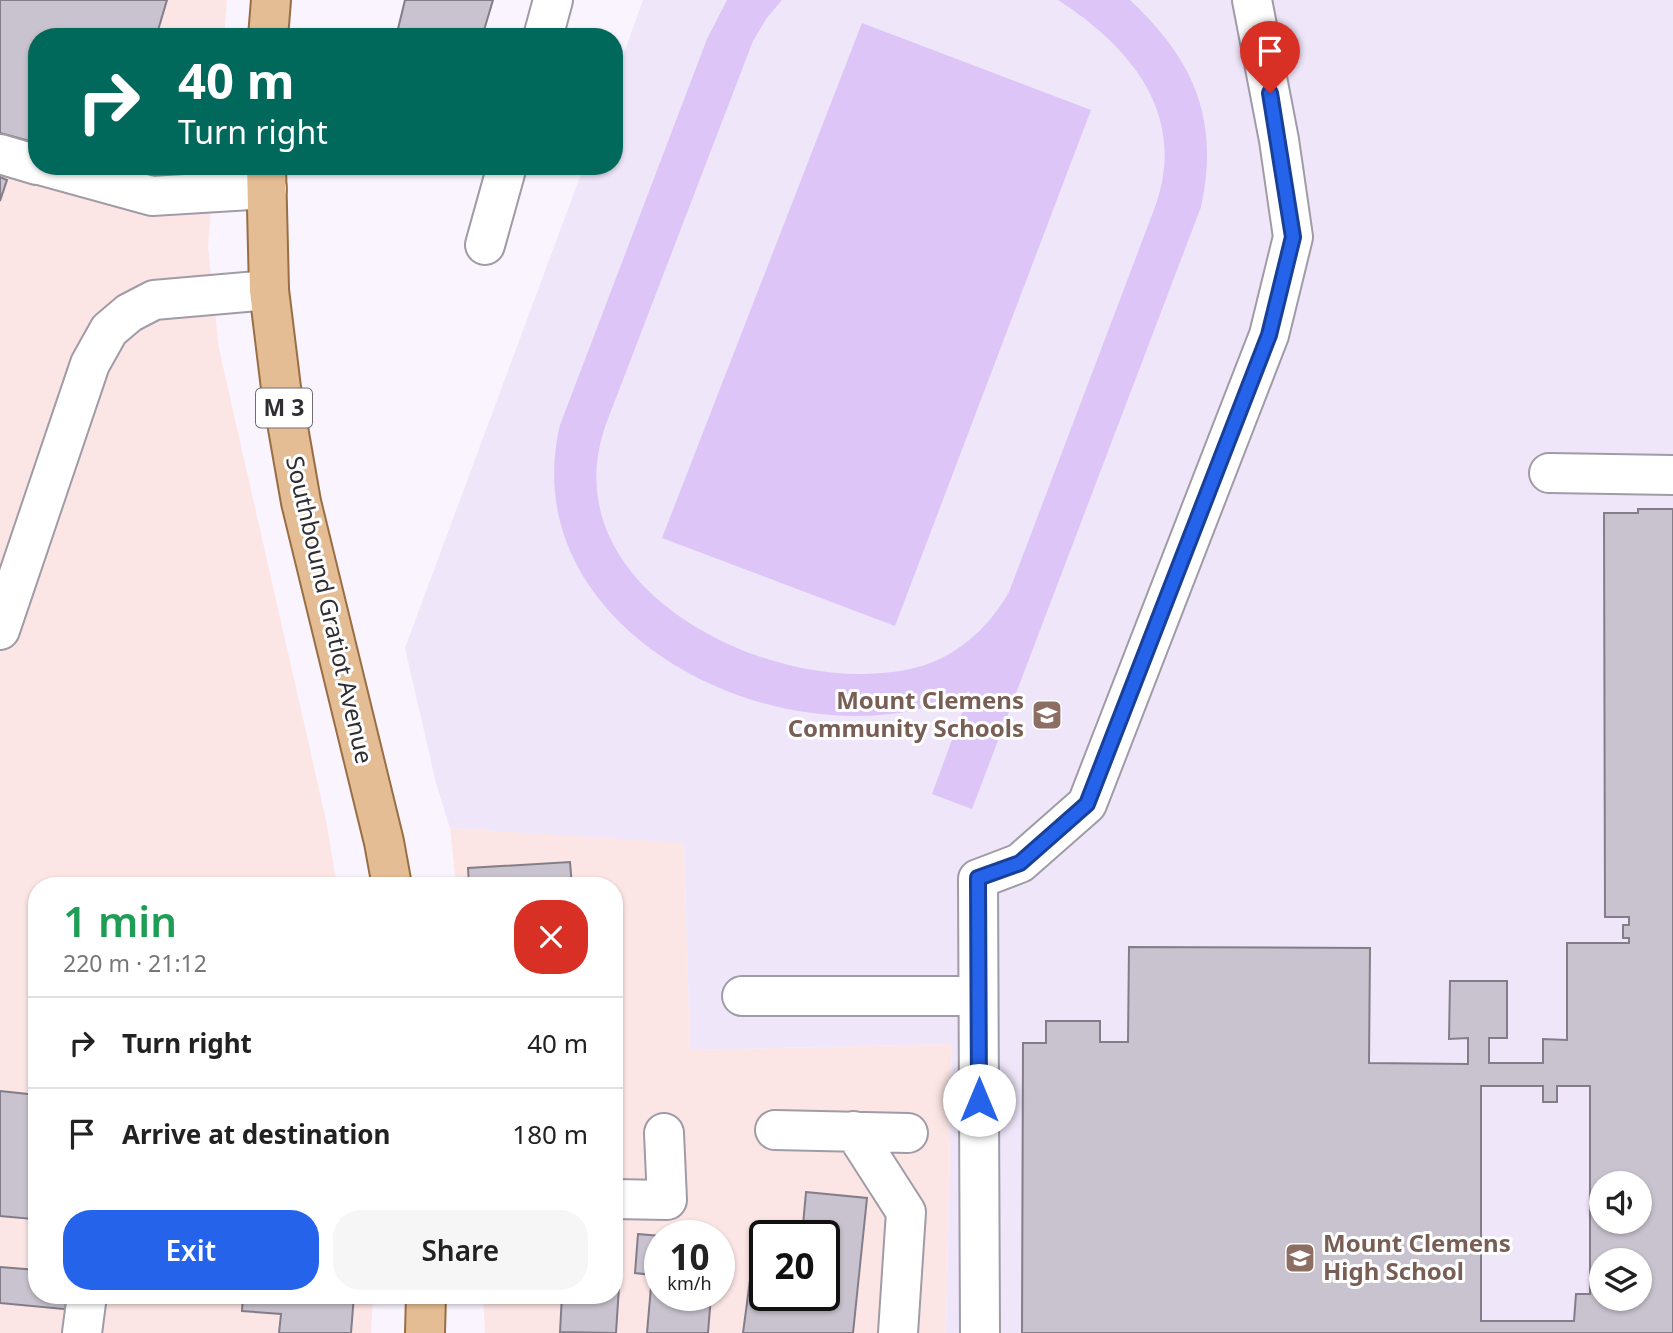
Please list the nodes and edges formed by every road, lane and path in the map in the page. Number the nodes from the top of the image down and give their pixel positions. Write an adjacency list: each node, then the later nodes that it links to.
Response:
1 (271, 0): 4 (main road)
2 (553, 0): 5 (street)
3 (1252, 0): 18 (street)
4 (269, 28)
5 (545, 28)
6 (0, 155): 7 (street)
7 (28, 162)
8 (76, 175): 10 (street)
9 (504, 175): 11 (street)
10 (266, 178): 12 (main road, Southbound Gratiot Avenue / M 3)
11 (485, 245)
12 (269, 290): 15 (street); 16 (main road, Southbound Gratiot Avenue / M 3)
13 (1549, 473): 14 (street)
14 (1673, 475)
15 (0, 630)
16 (390, 877)
17 (742, 996): 18 (street)
18 (978, 996): 29 (street)
19 (775, 1130): 20 (street)
20 (854, 1131): 22 (street); 28 (street)
21 (664, 1133): 23 (street)
22 (908, 1133)
23 (623, 1199)
24 (86, 1304): 26 (street)
25 (426, 1304): 27 (main road)
26 (82, 1333)
27 (425, 1333)
28 (898, 1333)
29 (980, 1333)

